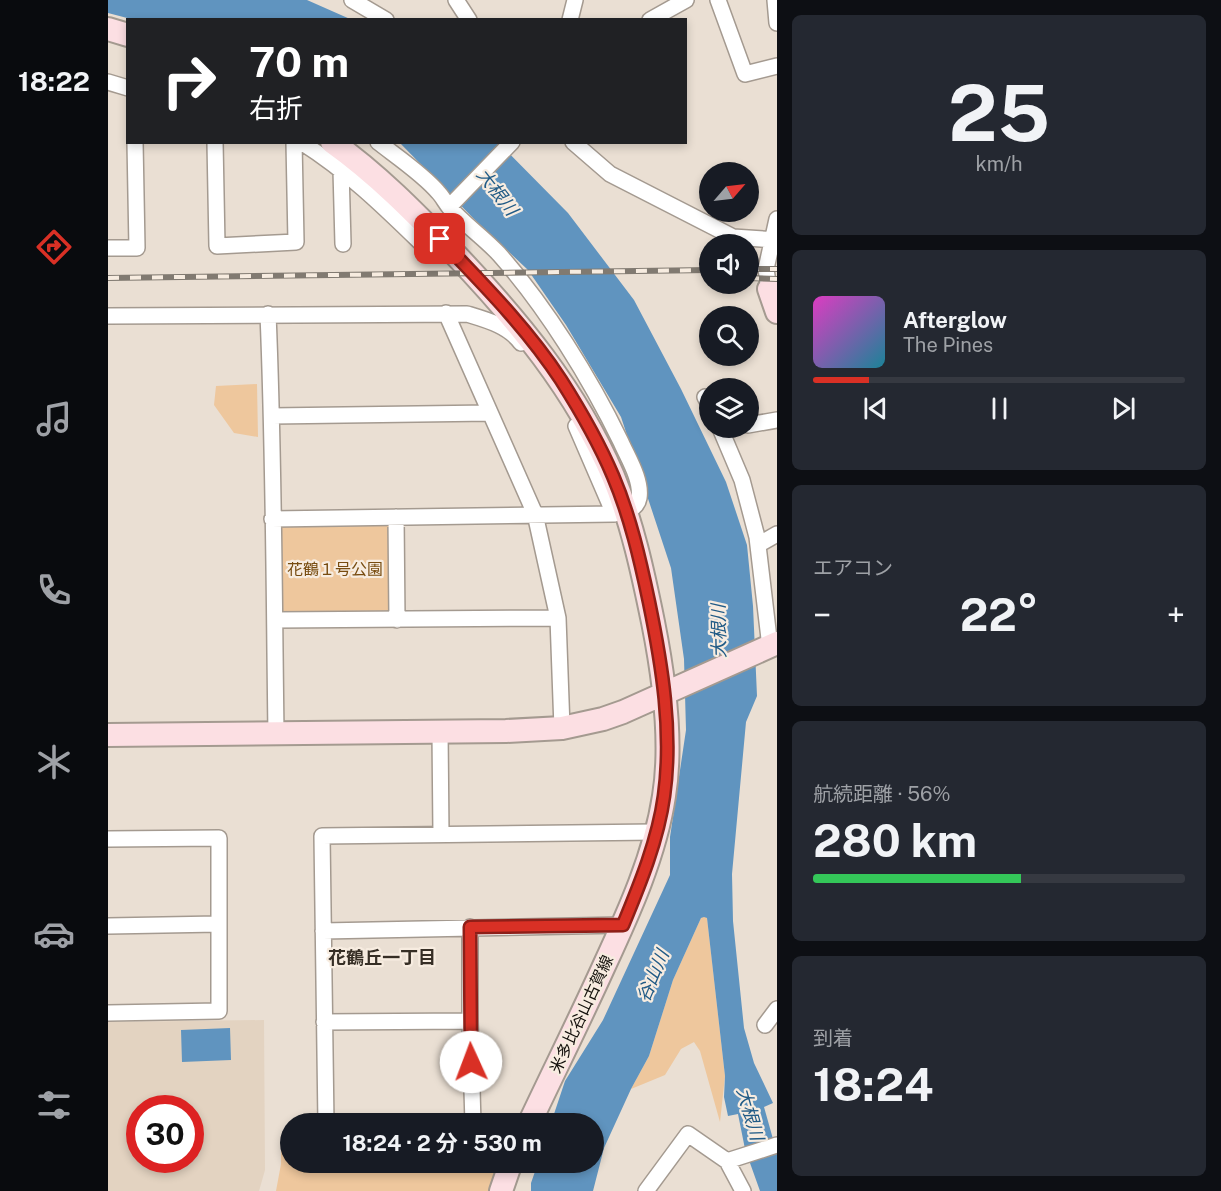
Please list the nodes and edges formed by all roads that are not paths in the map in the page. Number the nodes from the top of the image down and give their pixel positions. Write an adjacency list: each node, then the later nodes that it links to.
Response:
1 (352, 0): 7 (street)
2 (456, 0): 8 (street)
3 (575, 0): 9 (street)
4 (686, 0): 10 (street)
5 (718, 0): 14 (street)
6 (776, 0): 11 (street)
7 (383, 18)
8 (468, 18)
9 (570, 18)
10 (654, 18)
11 (777, 23)
12 (108, 30): 13 (main road)
13 (126, 35)
14 (777, 66)
15 (108, 82): 16 (street)
16 (126, 87)
17 (135, 144): 31 (street)
18 (215, 144): 19 (street)
19 (294, 144)
20 (304, 144): 25 (street)
21 (334, 144): 42 (main road, 米多比谷山古賀線)
22 (380, 144): 26 (street)
23 (510, 144): 26 (street)
24 (575, 144): 28 (street)
25 (341, 170): 29 (street); 30 (street)
26 (452, 203): 42 (street)
27 (777, 219): 28 (street)
28 (775, 241): 32 (street)
29 (420, 242)
30 (343, 244)
31 (108, 248)
32 (773, 289): 33 (main road)
33 (777, 312)
34 (446, 313): 35 (street); 37 (street); 42 (street)
35 (268, 314): 36 (street); 38 (street)
36 (108, 316)
37 (490, 413): 38 (street); 43 (street)
38 (272, 416): 45 (street)
39 (777, 420): 40 (street)
40 (759, 423)
41 (726, 438): 47 (street)
42 (620, 513): 43 (street); 52 (main road, 米多比谷山古賀線)
43 (535, 514): 44 (street); 48 (street)
44 (396, 517): 45 (street); 50 (street)
45 (272, 519): 49 (street)
46 (777, 534): 47 (street)
47 (758, 545): 51 (street)
48 (558, 618): 50 (street); 53 (street)
49 (275, 620): 50 (street); 55 (street)
50 (397, 620)
51 (773, 645): 52 (main road)
52 (672, 689): 53 (main road); 57 (main road, 米多比谷山古賀線)
53 (562, 728): 54 (main road)
54 (440, 731): 55 (main road); 58 (street)
55 (276, 733): 56 (main road)
56 (108, 735)
57 (655, 832): 58 (street); 61 (main road, 米多比谷山古賀線)
58 (441, 835): 64 (street)
59 (108, 839): 60 (street)
60 (218, 924): 62 (street); 66 (street)
61 (623, 925): 63 (street); 72 (main road, 米多比谷山古賀線)
62 (108, 926)
63 (470, 927): 64 (street); 67 (street)
64 (323, 931): 68 (street)
65 (777, 1009): 69 (street)
66 (108, 1012)
67 (470, 1021): 68 (street); 71 (street)
68 (324, 1022): 70 (street)
69 (765, 1025)
70 (326, 1113)
71 (472, 1113)
72 (534, 1113)
73 (777, 1145): 74 (street)
74 (727, 1161): 77 (street); 78 (street)
75 (507, 1173): 76 (main road)
76 (501, 1191)
77 (646, 1191)
78 (743, 1191)

